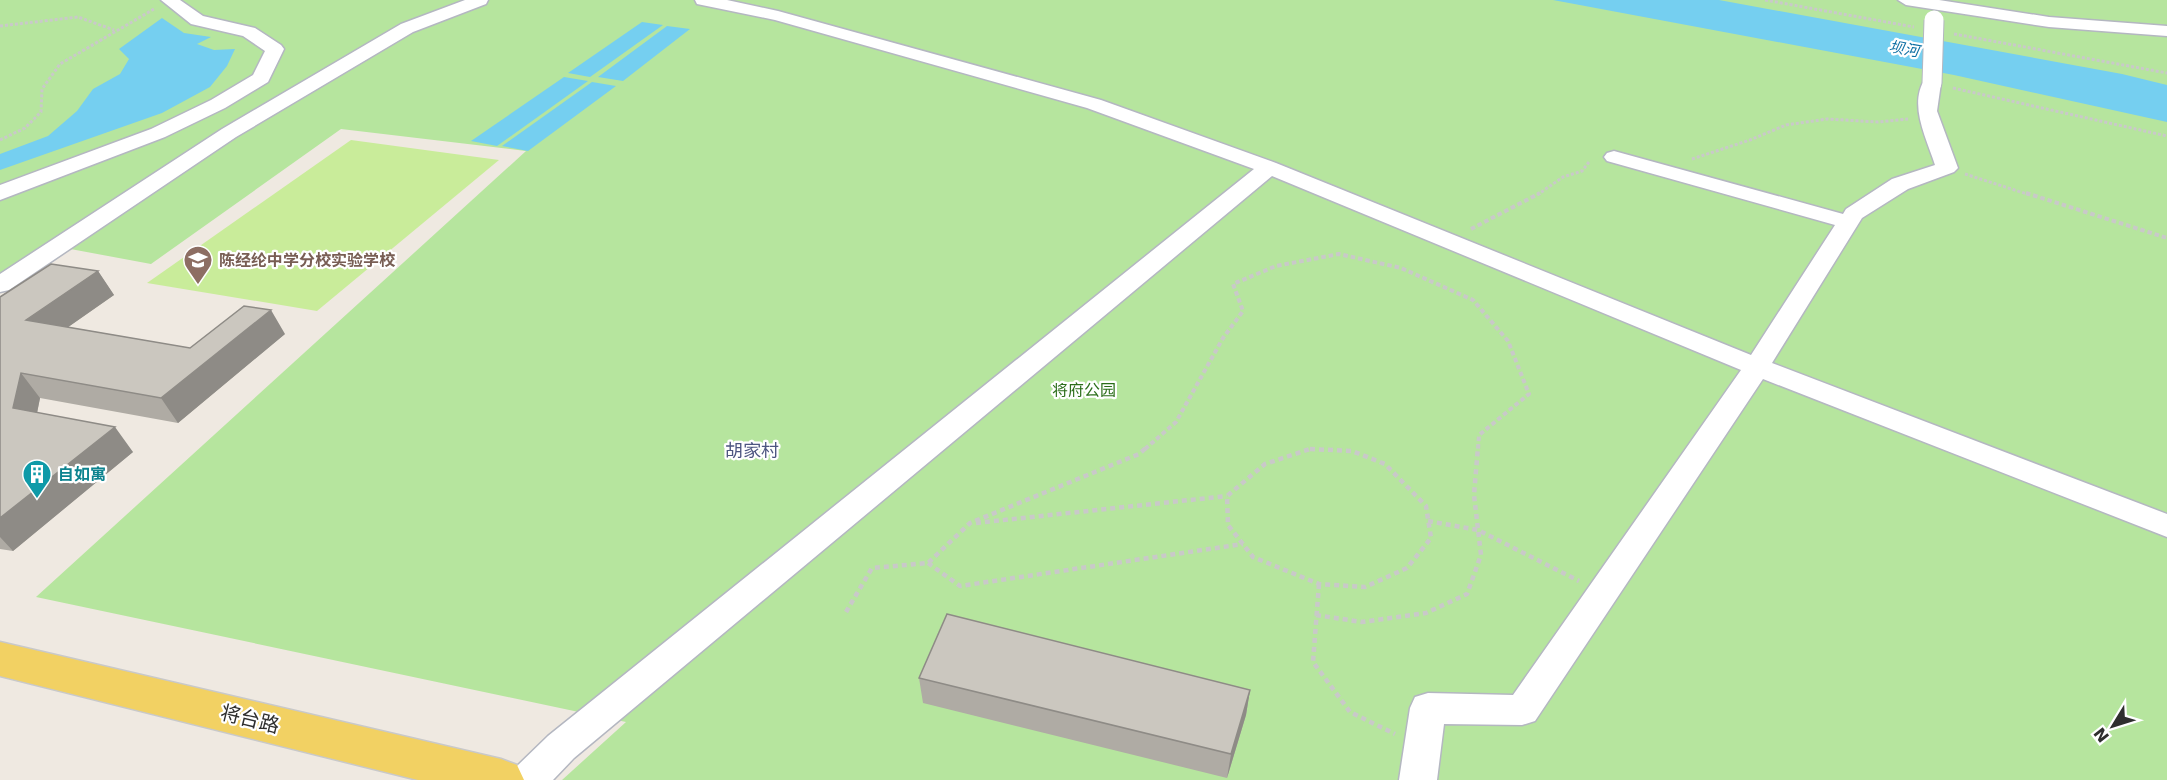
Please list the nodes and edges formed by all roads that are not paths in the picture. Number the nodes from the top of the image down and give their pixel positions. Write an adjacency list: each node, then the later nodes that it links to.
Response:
1 (170, 0): 7 (lane)
2 (480, 0): 8 (lane)
3 (703, 0): 10 (lane)
4 (1899, 0): 12 (lane, bridge)
5 (1906, 0): 6 (lane)
6 (2167, 31)
7 (218, 104): 8 (lane); 11 (lane)
8 (229, 133): 13 (lane)
9 (1614, 157): 12 (lane)
10 (1269, 167): 14 (lane); 18 (lane)
11 (0, 193)
12 (1848, 222): 14 (lane)
13 (0, 285)
14 (1757, 367): 15 (lane); 19 (lane)
15 (2167, 526)
16 (0, 659): 17 (main road, 将台路)
17 (501, 780)
18 (528, 780)
19 (1418, 780)

